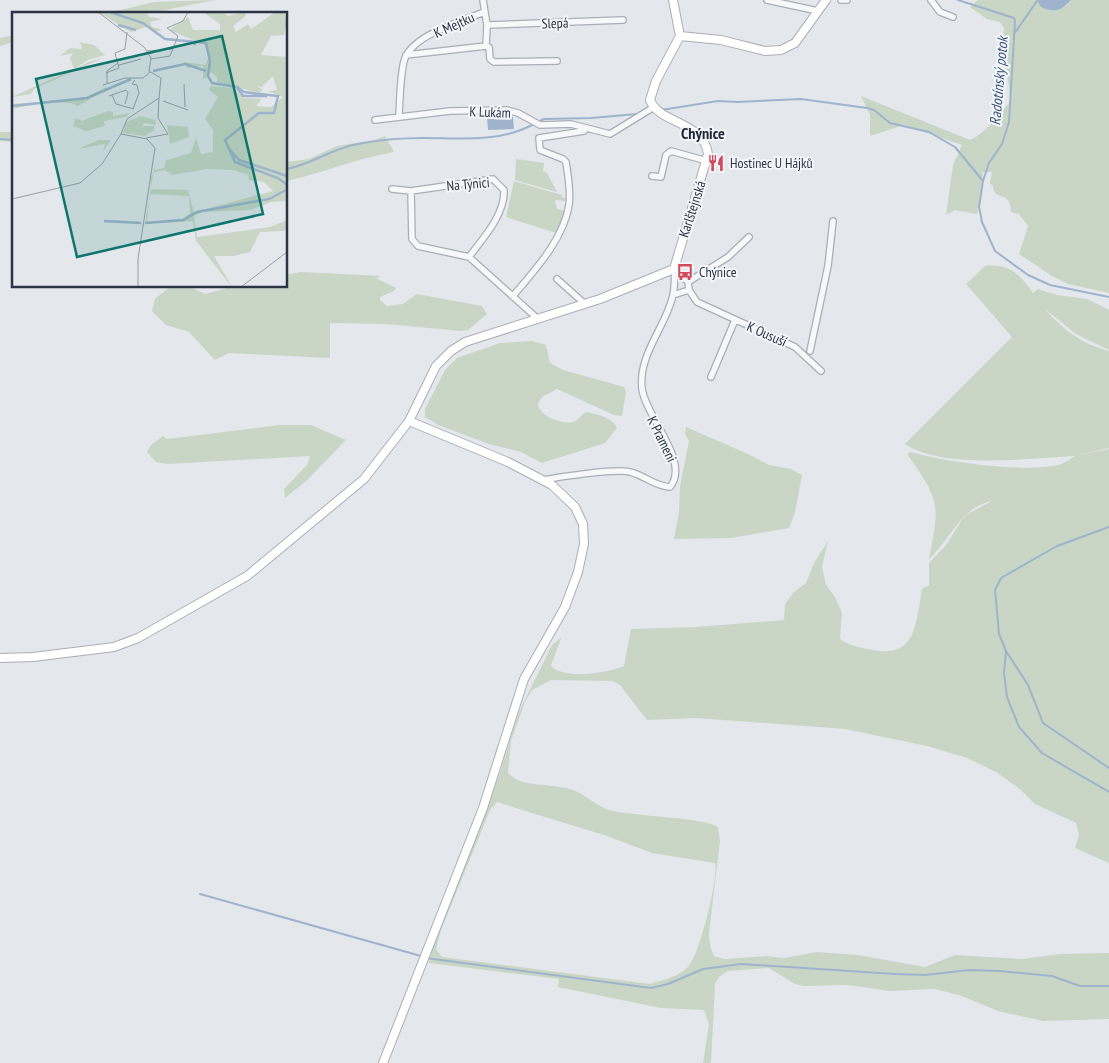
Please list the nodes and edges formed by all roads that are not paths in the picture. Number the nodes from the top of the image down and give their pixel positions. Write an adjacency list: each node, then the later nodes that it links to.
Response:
1 (483, 0): 9 (street)
2 (673, 0): 13 (main road)
3 (767, 0): 8 (street)
4 (826, 0): 8 (main road)
5 (841, 0): 6 (street)
6 (847, 0)
7 (931, 0): 10 (street)
8 (818, 10): 13 (main road)
9 (484, 12): 12 (street, K Mejtku); 15 (street, K Mejtku)
10 (953, 17)
11 (623, 20): 12 (street, Slepá)
12 (487, 25): 14 (street, K Mejtku)
13 (680, 36): 17 (main road)
14 (486, 46): 15 (street, K Mejtku); 16 (street)
15 (406, 55): 18 (street)
16 (557, 61)
17 (654, 108): 20 (street, K Lukám); 21 (main road)
18 (399, 116): 19 (street, K Lukám); 20 (street, K Lukám)
19 (375, 120)
20 (586, 128): 33 (street)
21 (707, 161): 22 (street); 28 (main road, Karlštejnská)
22 (652, 176)
23 (392, 189): 24 (street, Na Týnici)
24 (411, 191): 27 (street); 27 (street, Na Týnici)
25 (833, 221): 37 (street)
26 (749, 237): 30 (street)
27 (469, 257): 33 (street)
28 (675, 268): 30 (street); 32 (street); 34 (main road)
29 (557, 279): 34 (street)
30 (688, 282): 31 (street)
31 (689, 290): 32 (street); 36 (street, K Ousuší)
32 (673, 295): 41 (street, K Prameni)
33 (513, 296): 35 (street)
34 (585, 304): 35 (main road)
35 (538, 319): 40 (main road)
36 (735, 320): 38 (street, K Ousuší); 39 (street, K Ousuší)
37 (810, 351)
38 (820, 371)
39 (711, 376)
40 (410, 421): 41 (main road); 42 (main road)
41 (544, 480): 43 (main road)
42 (0, 658)
43 (383, 1063)

